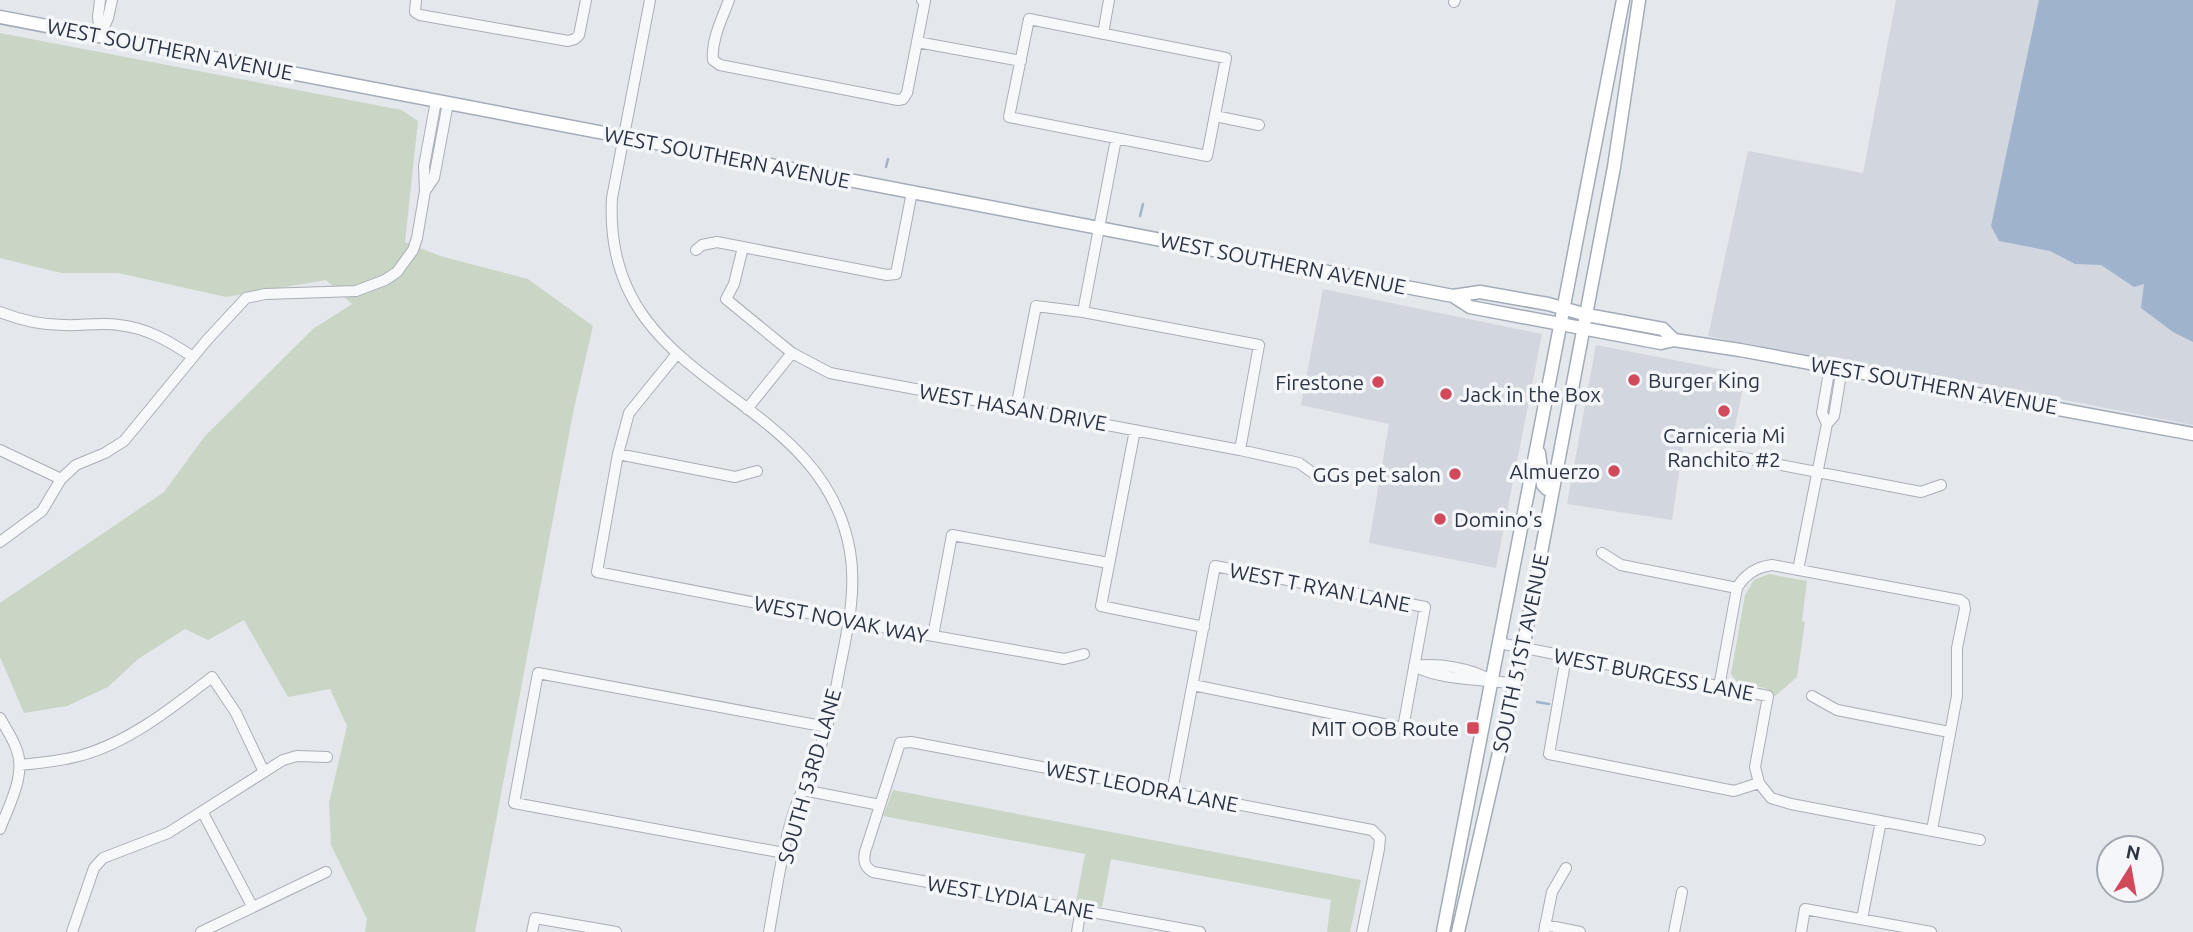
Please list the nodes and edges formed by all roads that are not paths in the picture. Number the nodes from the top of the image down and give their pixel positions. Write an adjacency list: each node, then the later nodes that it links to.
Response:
1 (100, 0): 13 (street)
2 (112, 0): 13 (street)
3 (415, 0): 4 (street)
4 (586, 0)
5 (650, 0): 21 (street, SOUTH 53RD LANE)
6 (729, 0): 14 (street)
7 (924, 0): 14 (street)
8 (1109, 0): 12 (street)
9 (1623, 0): 15 (main road, SOUTH 51ST AVENUE)
10 (1639, 0): 16 (main road, SOUTH 51ST AVENUE)
11 (0, 16): 13 (main road, WEST SOUTHERN AVENUE)
12 (1103, 34): 17 (street); 19 (street)
13 (100, 36): 18 (main road, WEST SOUTHERN AVENUE)
14 (917, 42): 17 (street)
15 (1613, 55): 16 (main road); 31 (main road, SOUTH 51ST AVENUE)
16 (1629, 58): 34 (main road, SOUTH 51ST AVENUE)
17 (1021, 61): 22 (street)
18 (442, 102): 21 (main road, WEST SOUTHERN AVENUE); 23 (street); 24 (street)
19 (1215, 116): 20 (street); 22 (street)
20 (1259, 125)
21 (623, 136): 26 (main road, WEST SOUTHERN AVENUE); 39 (street, SOUTH 53RD LANE)
22 (1116, 139): 27 (street)
23 (426, 151): 24 (street); 25 (street)
24 (439, 153): 25 (street)
25 (425, 191): 40 (street)
26 (912, 192): 27 (main road, WEST SOUTHERN AVENUE); 28 (street)
27 (1099, 228): 30 (main road, WEST SOUTHERN AVENUE); 33 (street)
28 (743, 247): 29 (street); 38 (street, WEST HASAN DRIVE)
29 (696, 250)
30 (1453, 296): 31 (main road, WEST SOUTHERN AVENUE); 35 (main road, WEST SOUTHERN AVENUE)
31 (1565, 309): 34 (main road, WEST SOUTHERN AVENUE); 35 (main road, SOUTH 51ST AVENUE)
32 (0, 312): 40 (street)
33 (1083, 312): 42 (street); 48 (street)
34 (1587, 315): 36 (main road, SOUTH 51ST AVENUE); 37 (main road, WEST SOUTHERN AVENUE)
35 (1562, 324): 36 (main road, WEST SOUTHERN AVENUE); 46 (main road, SOUTH 51ST AVENUE)
36 (1584, 328): 37 (main road, WEST SOUTHERN AVENUE); 56 (main road, SOUTH 51ST AVENUE)
37 (1674, 340): 41 (main road, WEST SOUTHERN AVENUE)
38 (792, 353): 42 (street, WEST HASAN DRIVE); 43 (street)
39 (676, 355): 43 (street, SOUTH 53RD LANE); 49 (street)
40 (193, 357): 54 (street)
41 (1836, 367): 45 (main road, WEST SOUTHERN AVENUE); 52 (street)
42 (1016, 408): 44 (street, WEST HASAN DRIVE)
43 (747, 409): 62 (street, SOUTH 53RD LANE)
44 (1135, 430): 48 (street, WEST HASAN DRIVE); 59 (street)
45 (2193, 434)
46 (1538, 443): 56 (main road); 65 (main road, SOUTH 51ST AVENUE)
47 (0, 450): 54 (street)
48 (1240, 450): 53 (street, WEST HASAN DRIVE)
49 (618, 454): 51 (street); 62 (street, WEST NOVAK WAY)
50 (1715, 464): 52 (street)
51 (757, 471)
52 (1817, 472): 55 (street); 60 (street)
53 (1317, 476)
54 (61, 478): 57 (street)
55 (1941, 485)
56 (1553, 489): 66 (main road, SOUTH 51ST AVENUE)
57 (0, 542)
58 (1602, 553): 61 (street)
59 (1109, 563): 63 (street); 64 (street)
60 (1798, 570): 61 (street); 77 (street)
61 (1737, 588): 73 (street)
62 (849, 621): 64 (street, WEST NOVAK WAY); 76 (street, SOUTH 53RD LANE)
63 (1204, 627): 69 (street, WEST T RYAN LANE); 72 (street)
64 (933, 636): 67 (street, WEST NOVAK WAY)
65 (1499, 643): 66 (street, WEST BURGESS LANE); 70 (main road, SOUTH 51ST AVENUE)
66 (1523, 648): 68 (street, WEST BURGESS LANE); 71 (main road, SOUTH 51ST AVENUE)
67 (1084, 654)
68 (1566, 657): 73 (street, WEST BURGESS LANE); 81 (street)
69 (1414, 666): 70 (street); 72 (street)
70 (1492, 680): 71 (street); 107 (main road, SOUTH 51ST AVENUE)
71 (1514, 684): 108 (main road, SOUTH 51ST AVENUE)
72 (1193, 685): 83 (street)
73 (1719, 687): 81 (street, WEST BURGESS LANE)
74 (1812, 696): 77 (street)
75 (0, 718): 79 (street)
76 (827, 727): 82 (street, SOUTH 53RD LANE); 90 (street)
77 (1949, 732): 88 (street)
78 (327, 757): 80 (street)
79 (20, 765): 80 (street); 87 (street)
80 (264, 772): 85 (street)
81 (1759, 783): 86 (street)
82 (803, 790): 84 (street); 90 (street, SOUTH 53RD LANE)
83 (1172, 792): 84 (street, WEST LEODRA LANE); 106 (street, WEST LEODRA LANE)
84 (880, 805): 95 (street, WEST LYDIA LANE)
85 (202, 814): 94 (street); 99 (street)
86 (1881, 821): 88 (street); 96 (street)
87 (0, 829)
88 (1932, 830): 89 (street)
89 (1980, 840)
90 (784, 853): 103 (street, SOUTH 53RD LANE)
91 (1566, 868): 97 (street)
92 (326, 872): 94 (street)
93 (1682, 892): 110 (street)
94 (252, 906): 100 (street)
95 (1081, 909): 104 (street); 105 (street, WEST LYDIA LANE)
96 (1862, 919): 98 (street); 111 (street)
97 (1545, 929): 109 (street)
98 (1911, 930): 112 (street)
99 (72, 932)
100 (201, 932)
101 (532, 932): 102 (street)
102 (616, 932)
103 (769, 932)
104 (1077, 932)
105 (1200, 932)
106 (1362, 932)
107 (1443, 932)
108 (1458, 932)
109 (1580, 932)
110 (1674, 932)
111 (1801, 932)
112 (1931, 932)

